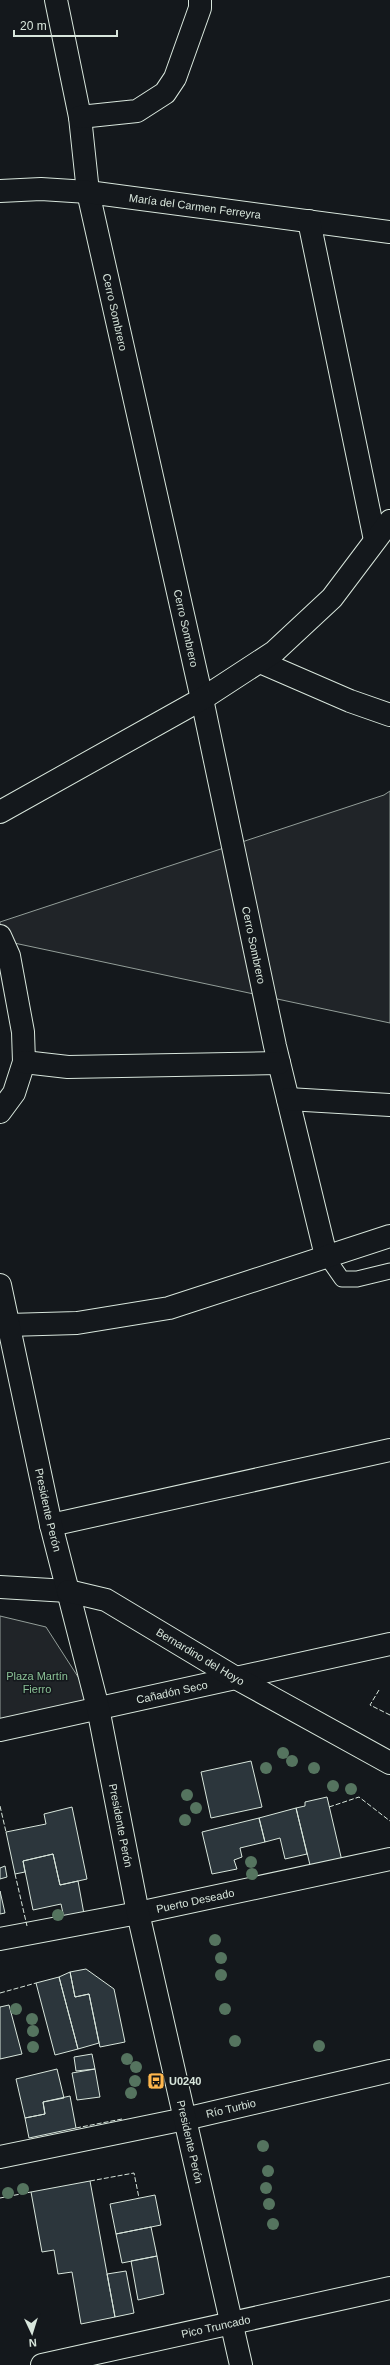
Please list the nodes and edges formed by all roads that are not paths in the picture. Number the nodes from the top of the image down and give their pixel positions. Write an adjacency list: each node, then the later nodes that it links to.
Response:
1 (56, 0): 3 (street, Cerro Sombrero)
2 (200, 0): 3 (street)
3 (80, 117): 5 (street, Cerro Sombrero)
4 (0, 191): 5 (street, María del Carmen Ferreyra)
5 (88, 192): 6 (street, María del Carmen Ferreyra); 11 (street, Cerro Sombrero)
6 (309, 221): 7 (street, María del Carmen Ferreyra); 9 (street)
7 (390, 232)
8 (390, 522): 9 (street)
9 (375, 540): 10 (street)
10 (260, 662): 11 (street); 12 (street)
11 (202, 699): 13 (street); 16 (street, Cerro Sombrero)
12 (390, 715)
13 (0, 812)
14 (0, 936): 15 (street)
15 (24, 1062): 16 (street); 19 (street)
16 (279, 1063): 17 (street, Cerro Sombrero)
17 (288, 1099): 18 (street); 21 (street, Cerro Sombrero)
18 (390, 1106)
19 (0, 1112)
20 (390, 1236): 21 (street)
21 (326, 1256): 22 (lane); 24 (street)
22 (390, 1271)
23 (0, 1285): 24 (street, Presidente Perón)
24 (8, 1325): 26 (street, Presidente Perón)
25 (390, 1450): 26 (street)
26 (51, 1525): 28 (street, Presidente Perón)
27 (0, 1587): 28 (street, Bernardino del Hoyo)
28 (68, 1591): 30 (street, Bernardino del Hoyo); 31 (street, Presidente Perón)
29 (390, 1644): 30 (street, Cañadón Seco)
30 (236, 1678): 31 (street, Cañadón Seco); 33 (street, Bernardino del Hoyo)
31 (98, 1708): 32 (street, Cañadón Seco); 35 (street, Presidente Perón)
32 (0, 1730)
33 (390, 1763)
34 (390, 1860): 35 (street, Puerto Deseado)
35 (138, 1913): 36 (street, Puerto Deseado); 38 (street, Presidente Perón)
36 (0, 1939)
37 (390, 2071): 38 (street, Río Turbio)
38 (185, 2119): 39 (street, Río Turbio); 41 (street, Presidente Perón)
39 (0, 2157)
40 (390, 2288): 41 (street, Pico Truncado)
41 (230, 2322): 42 (street, Pico Truncado); 43 (street, Presidente Perón)
42 (42, 2365)
43 (240, 2365)

